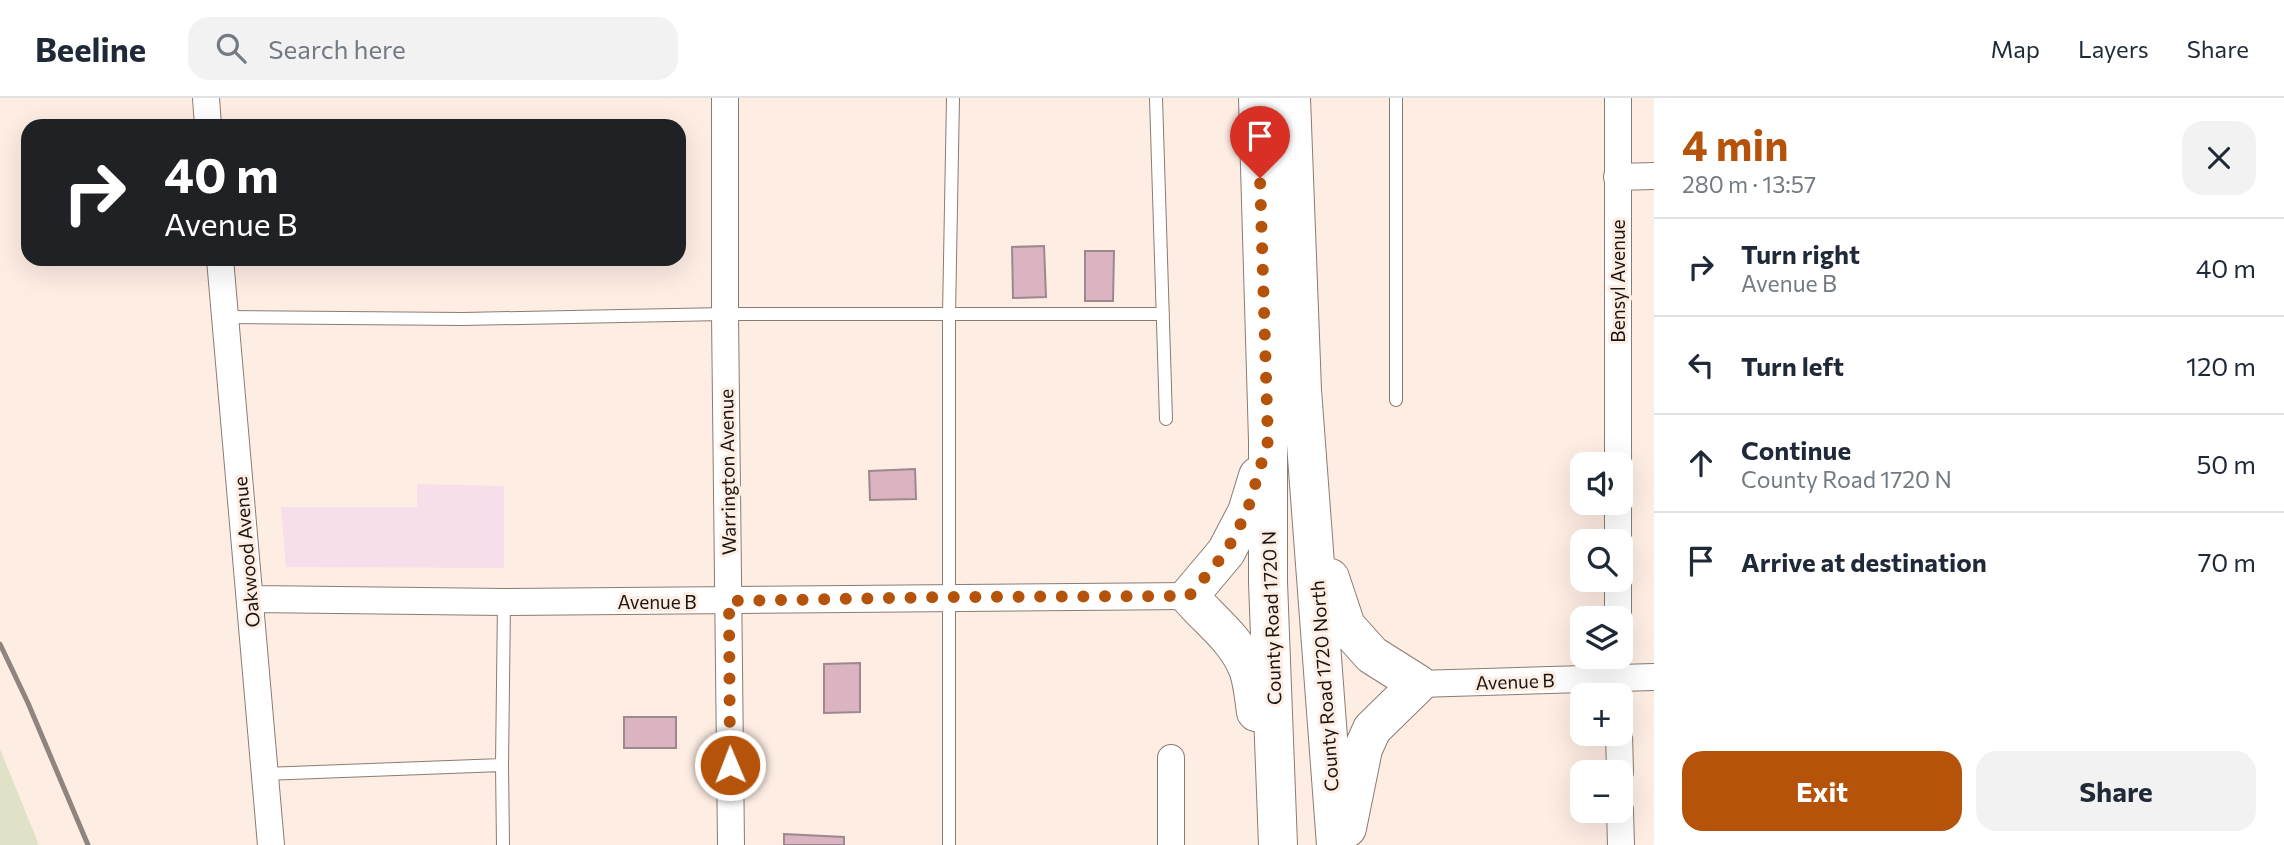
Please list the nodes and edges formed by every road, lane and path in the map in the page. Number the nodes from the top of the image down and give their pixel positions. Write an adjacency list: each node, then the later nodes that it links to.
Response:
1 (206, 98): 9 (street)
2 (725, 98): 13 (street, Warrington Avenue)
3 (953, 98): 15 (lane)
4 (1156, 98): 14 (lane)
5 (1258, 98): 19 (main road, County Road 1720 N)
6 (1290, 98): 21 (main road)
7 (1396, 98): 17 (lane)
8 (1618, 98): 11 (street, Bensyl Avenue)
9 (208, 119)
10 (1654, 176): 11 (street)
11 (1617, 177): 20 (street, Bensyl Avenue)
12 (221, 266): 16 (street, Oakwood Avenue)
13 (725, 314): 15 (lane); 16 (lane); 25 (street, Warrington Avenue)
14 (1163, 314): 15 (lane); 18 (lane)
15 (949, 315): 23 (lane)
16 (225, 317): 24 (street, Oakwood Avenue)
17 (1396, 400)
18 (1166, 419)
19 (1268, 441): 22 (main road); 34 (main road, County Road 1720 N)
20 (1618, 452)
21 (1312, 527): 29 (main road); 40 (main road, County Road 1720 North)
22 (1189, 596): 23 (street, Avenue B); 34 (main road)
23 (948, 597): 25 (street, Avenue B); 38 (lane)
24 (251, 599): 26 (street, Avenue B); 32 (street, Oakwood Avenue)
25 (729, 601): 26 (street, Avenue B); 37 (street, Warrington Avenue)
26 (504, 602): 31 (lane)
27 (1619, 676): 28 (street, Avenue B); 29 (street, Avenue B)
28 (1654, 677)
29 (1418, 684): 41 (main road)
30 (1171, 758): 39 (street)
31 (502, 765): 32 (lane); 36 (lane)
32 (264, 774): 35 (street, Oakwood Avenue)
33 (1620, 823): 42 (street)
34 (1278, 833)
35 (271, 845)
36 (503, 845)
37 (731, 845)
38 (949, 845)
39 (1171, 845)
40 (1336, 845)
41 (1343, 845)
42 (1621, 845)

